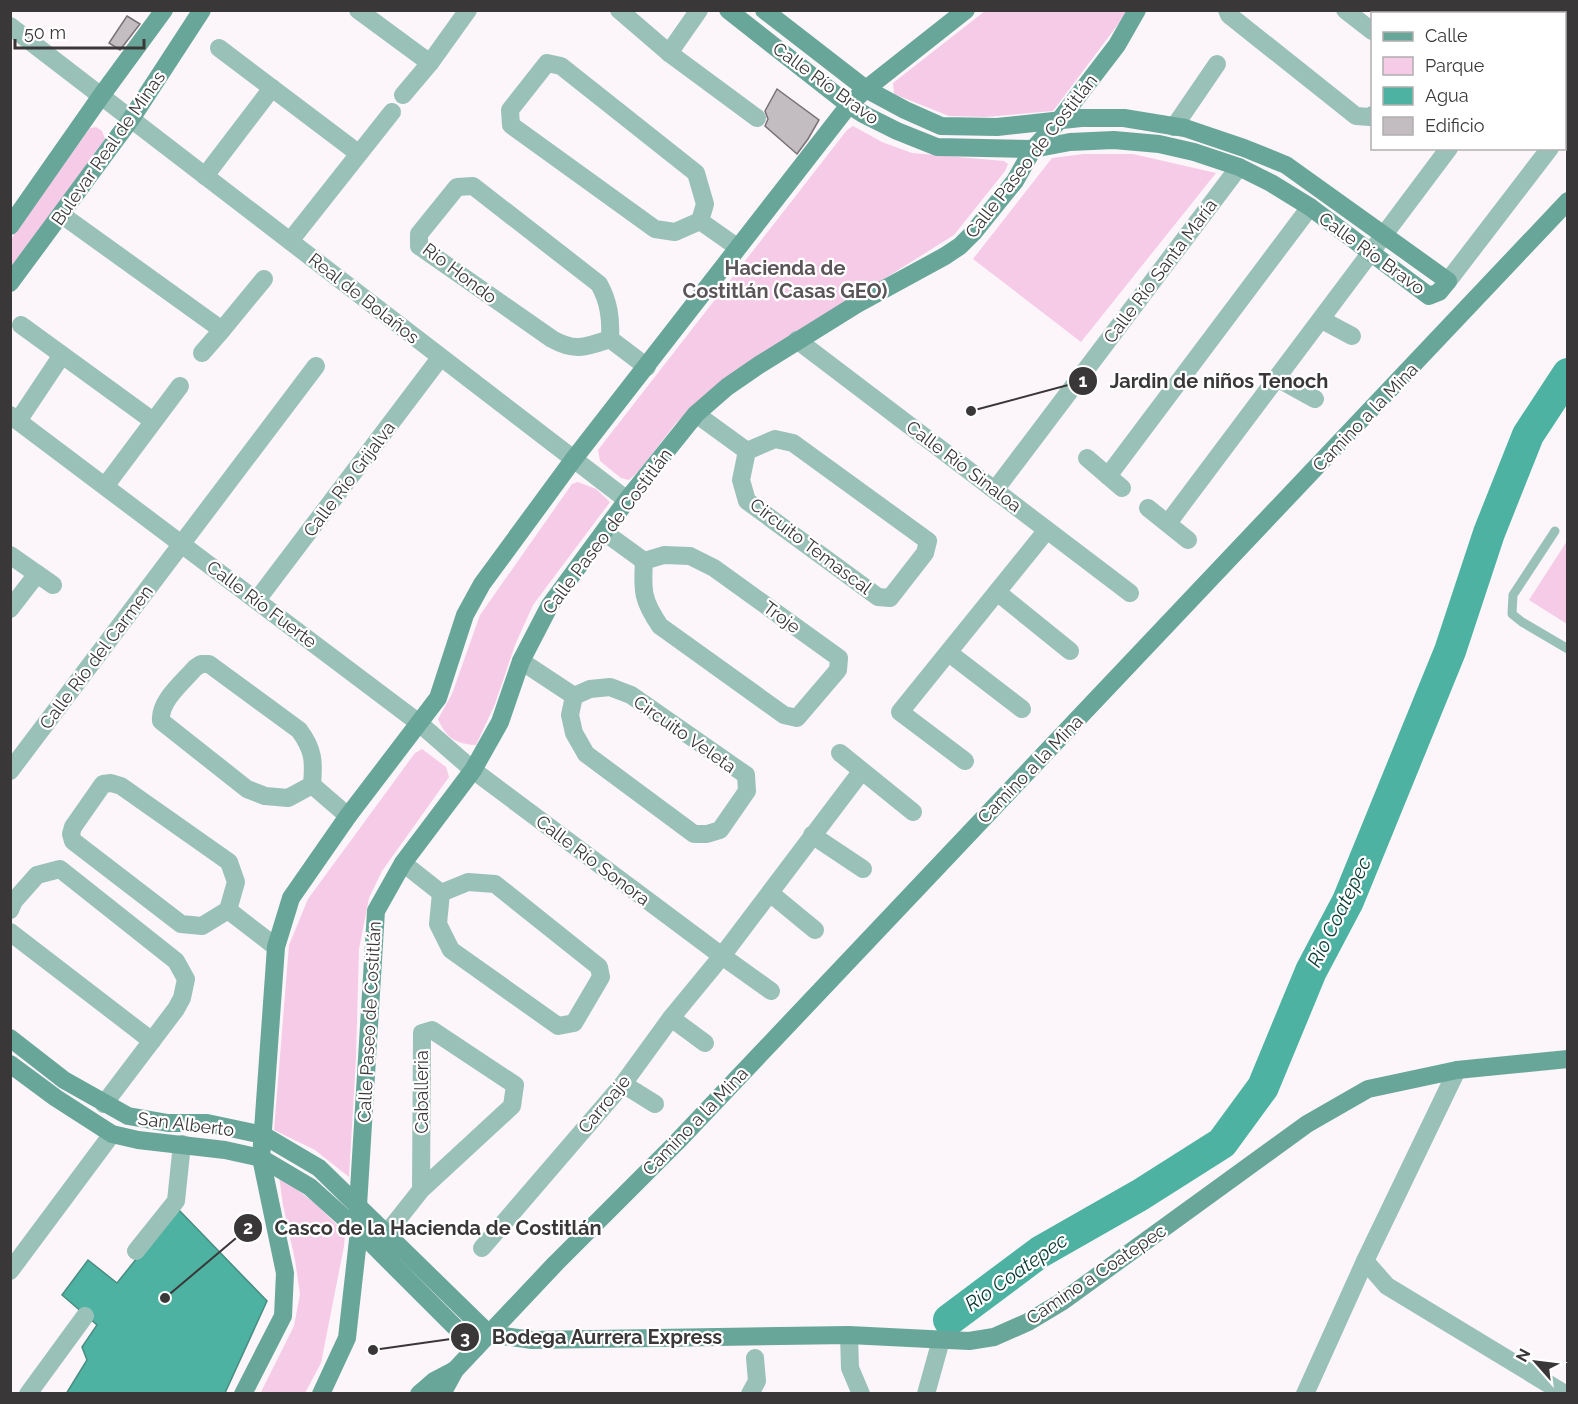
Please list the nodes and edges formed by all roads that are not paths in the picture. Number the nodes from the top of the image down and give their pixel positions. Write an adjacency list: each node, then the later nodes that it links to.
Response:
1 (164, 10): 22 (street, Bulevar Real de Minas)
2 (202, 10): 27 (street, Bulevar Real de Minas)
3 (358, 10): 17 (street)
4 (468, 10): 17 (street)
5 (619, 10): 16 (street)
6 (699, 10): 16 (street)
7 (728, 10): 23 (street, Calle Río Bravo)
8 (764, 10): 20 (street, Calle Río Bravo)
9 (1137, 10): 28 (street, Calle Paseo de Costitlán)
10 (1227, 10): 25 (street)
11 (1346, 10): 14 (street)
12 (964, 11): 20 (street)
13 (10, 26): 22 (street, Real de Bolaños)
14 (1371, 30)
15 (219, 48): 19 (street)
16 (669, 53): 26 (street)
17 (430, 63): 21 (street)
18 (1217, 64): 29 (street)
19 (272, 88): 33 (street); 35 (street)
20 (866, 89): 23 (street); 28 (street, Calle Río Bravo)
21 (403, 95)
22 (101, 96): 27 (street, Real de Bolaños); 40 (street, Bulevar Real de Minas)
23 (849, 105): 30 (street, Calle Río Bravo); 43 (street)
24 (392, 112): 33 (street)
25 (1371, 116)
26 (757, 118)
27 (131, 119): 35 (street, Real de Bolaños); 38 (street, Bulevar Real de Minas)
28 (1058, 122): 29 (street, Calle Río Bravo); 30 (street, Calle Paseo de Costitlán)
29 (1174, 127): 41 (street, Calle Río Bravo)
30 (1033, 149): 34 (street, Calle Río Bravo); 53 (street, Calle Paseo de Costitlán)
31 (1448, 150): 41 (street)
32 (1548, 150): 46 (street)
33 (358, 153): 42 (street)
34 (1239, 167): 37 (street, Calle Río Bravo); 69 (street, Calle Río Santa María)
35 (205, 176): 42 (street, Real de Bolaños)
36 (1568, 201): 136 (street, Camino a la Mina)
37 (1310, 207): 44 (street, Calle Río Bravo); 66 (street)
38 (62, 215): 47 (street, Bulevar Real de Minas); 50 (street)
39 (700, 221): 39 (street); 43 (street)
40 (10, 226)
41 (1385, 236): 44 (street); 46 (street, Calle Río Bravo)
42 (290, 241): 56 (street, Real de Bolaños)
43 (737, 248): 58 (street)
44 (1371, 253): 46 (street, Calle Río Bravo); 48 (street)
45 (264, 279): 50 (street)
46 (1448, 281)
47 (10, 283)
48 (1322, 320): 51 (street); 59 (street)
49 (21, 325): 55 (street)
50 (222, 330): 54 (street)
51 (1352, 336)
52 (610, 339): 52 (street, Rio Hondo); 58 (street)
53 (797, 340): 62 (street, Calle Paseo de Costitlán); 69 (street, Calle Río Sinaloa)
54 (202, 353)
55 (62, 355): 63 (street); 64 (street)
56 (440, 358): 67 (street, Real de Bolaños); 84 (street, Calle Río Grijalva)
57 (316, 366): 77 (street, Calle Río del Carmen)
58 (647, 367): 67 (street)
59 (1277, 378): 61 (street); 72 (street)
60 (180, 386): 64 (street)
61 (1315, 399)
62 (696, 414): 65 (street); 70 (street, Calle Paseo de Costitlán)
63 (14, 418): 68 (street, Calle Río Fuerte)
64 (153, 421): 68 (street)
65 (747, 452): 65 (street, Circuito Temascal)
66 (1087, 458)
67 (573, 460): 70 (street, Real de Bolaños); 92 (street)
68 (106, 485): 77 (street, Calle Río Fuerte)
69 (995, 490): 73 (street, Calle Río Sinaloa)
70 (627, 500): 75 (street, Calle Paseo de Costitlán)
71 (1148, 508): 72 (street)
72 (1168, 523): 76 (street)
73 (1047, 530): 82 (street); 83 (street, Calle Río Sinaloa)
74 (1555, 531): 86 (lane)
75 (604, 532): 79 (street); 89 (street, Calle Paseo de Costitlán)
76 (1188, 540)
77 (182, 543): 84 (street, Calle Río Fuerte); 96 (street, Calle Río del Carmen)
78 (10, 555): 80 (street)
79 (644, 561): 79 (street, Troje)
80 (37, 574): 81 (street); 85 (street)
81 (53, 585)
82 (997, 592): 87 (street); 88 (street)
83 (1130, 592)
84 (257, 600): 92 (street, Calle Río Fuerte)
85 (10, 609)
86 (1568, 649)
87 (1070, 651)
88 (949, 653): 91 (street); 94 (street)
89 (521, 661): 90 (street); 95 (street, Calle Paseo de Costitlán)
90 (574, 696): 90 (street, Circuito Veleta)
91 (1022, 709)
92 (419, 723): 95 (street, Calle Río Sonora); 100 (street)
93 (840, 753): 97 (street)
94 (965, 761)
95 (473, 770): 102 (street, Calle Paseo de Costitlán); 111 (street, Calle Río Sonora)
96 (10, 771)
97 (861, 772): 99 (street); 101 (street, Carroaje)
98 (312, 786): 98 (street); 100 (street)
99 (913, 812)
100 (348, 816): 110 (street)
101 (812, 836): 103 (street); 104 (street, Carroaje)
102 (403, 863): 105 (street); 128 (street, Calle Paseo de Costitlán)
103 (863, 869)
104 (770, 892): 108 (street); 111 (street, Carroaje)
105 (441, 893): 105 (street)
106 (10, 910): 115 (street)
107 (228, 910): 107 (street); 110 (street)
108 (815, 930)
109 (10, 932): 115 (street)
110 (276, 947): 124 (street)
111 (722, 956): 112 (street, Calle Río Sonora); 113 (street, Carroaje)
112 (771, 991)
113 (671, 1018): 116 (street); 120 (street, Carroaje)
114 (10, 1038): 121 (street, San Alberto)
115 (153, 1041): 121 (street)
116 (705, 1043)
117 (1568, 1059): 119 (street, Camino a Coatepec)
118 (10, 1064): 123 (street, San Alberto)
119 (1457, 1070): 133 (street); 138 (street, Camino a Coatepec)
120 (623, 1084): 122 (street); 131 (street, Carroaje)
121 (104, 1104): 124 (street, San Alberto)
122 (656, 1104)
123 (112, 1134): 125 (street, San Alberto); 134 (street)
124 (263, 1135): 126 (street); 128 (street, San Alberto)
125 (182, 1144): 126 (street, San Alberto); 132 (street)
126 (261, 1158): 129 (street, San Alberto); 143 (street)
127 (421, 1190): 127 (street, Caballeria); 130 (street, Caballeria)
128 (358, 1206): 129 (street, Calle Paseo de Costitlán); 130 (street, San Alberto)
129 (359, 1232): 139 (street, San Alberto); 144 (street, Calle Paseo de Costitlán)
130 (387, 1233): 136 (street, San Alberto)
131 (482, 1248)
132 (136, 1251)
133 (1365, 1261): 150 (street); 151 (street)
134 (10, 1271)
135 (85, 1316): 142 (street)
136 (489, 1334): 137 (street, Camino a Coatepec); 139 (street)
137 (849, 1335): 138 (street, Camino a Coatepec); 148 (street)
138 (941, 1340): 149 (street)
139 (476, 1348): 141 (street)
140 (755, 1358): 147 (street)
141 (455, 1370): 145 (street); 146 (street)
142 (28, 1394)
143 (243, 1394)
144 (321, 1394)
145 (419, 1394)
146 (442, 1394)
147 (750, 1394)
148 (861, 1394)
149 (926, 1394)
150 (1305, 1394)
151 (1565, 1394)

